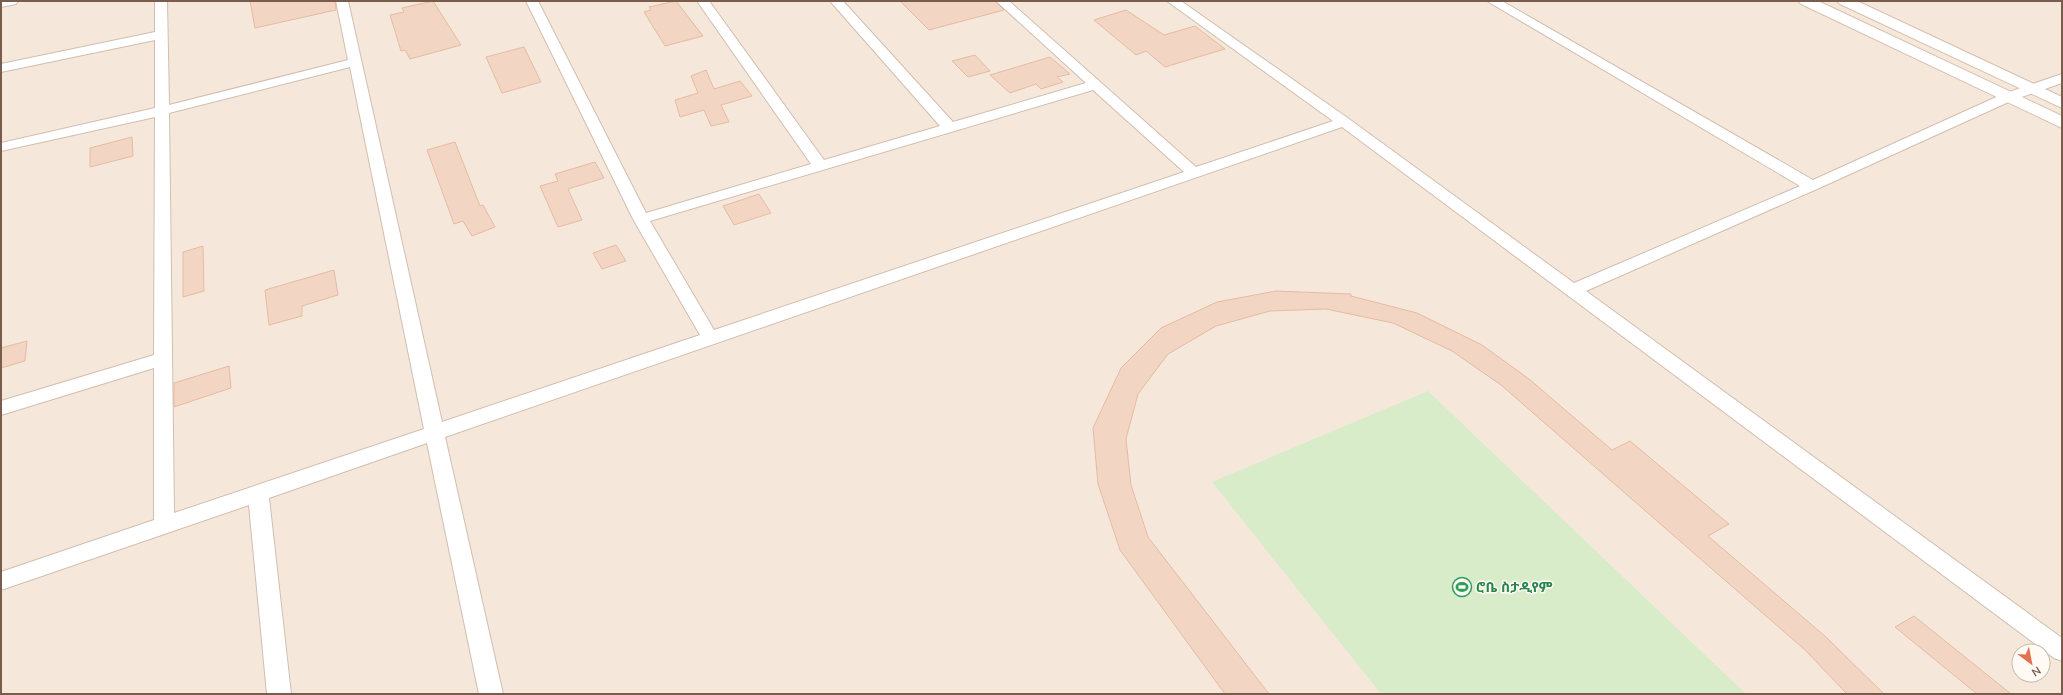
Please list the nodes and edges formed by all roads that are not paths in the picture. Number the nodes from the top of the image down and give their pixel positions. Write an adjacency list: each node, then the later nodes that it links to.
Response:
1 (12, 1): 12 (street)
2 (161, 1): 13 (street)
3 (342, 1): 14 (street)
4 (532, 1): 29 (street)
5 (703, 1): 26 (street)
6 (836, 1): 24 (street)
7 (1002, 1): 17 (street)
8 (1173, 1): 22 (street)
9 (1493, 1): 28 (street)
10 (1806, 1): 19 (main road)
11 (1845, 1): 18 (main road)
12 (1, 3)
13 (161, 35): 15 (street); 21 (street)
14 (355, 62): 21 (street); 34 (street)
15 (1, 68)
16 (2062, 78): 18 (street)
17 (1095, 85): 24 (street); 27 (street)
18 (2030, 89): 19 (street); 20 (main road)
19 (2008, 97): 23 (main road); 28 (street)
20 (2062, 103)
21 (161, 111): 25 (street); 32 (street)
22 (1344, 122): 27 (street); 30 (street)
23 (2062, 123)
24 (950, 128): 26 (street)
25 (1, 147)
26 (820, 166): 29 (street)
27 (1194, 173): 31 (street)
28 (1812, 186): 30 (street)
29 (641, 219): 31 (street)
30 (1573, 290): 38 (street)
31 (710, 338): 34 (street)
32 (162, 359): 33 (street); 36 (street)
33 (1, 408)
34 (434, 432): 35 (street); 40 (street)
35 (258, 493): 36 (street); 39 (street)
36 (164, 526): 37 (street)
37 (1, 581)
38 (2062, 651)
39 (279, 694)
40 (491, 694)

